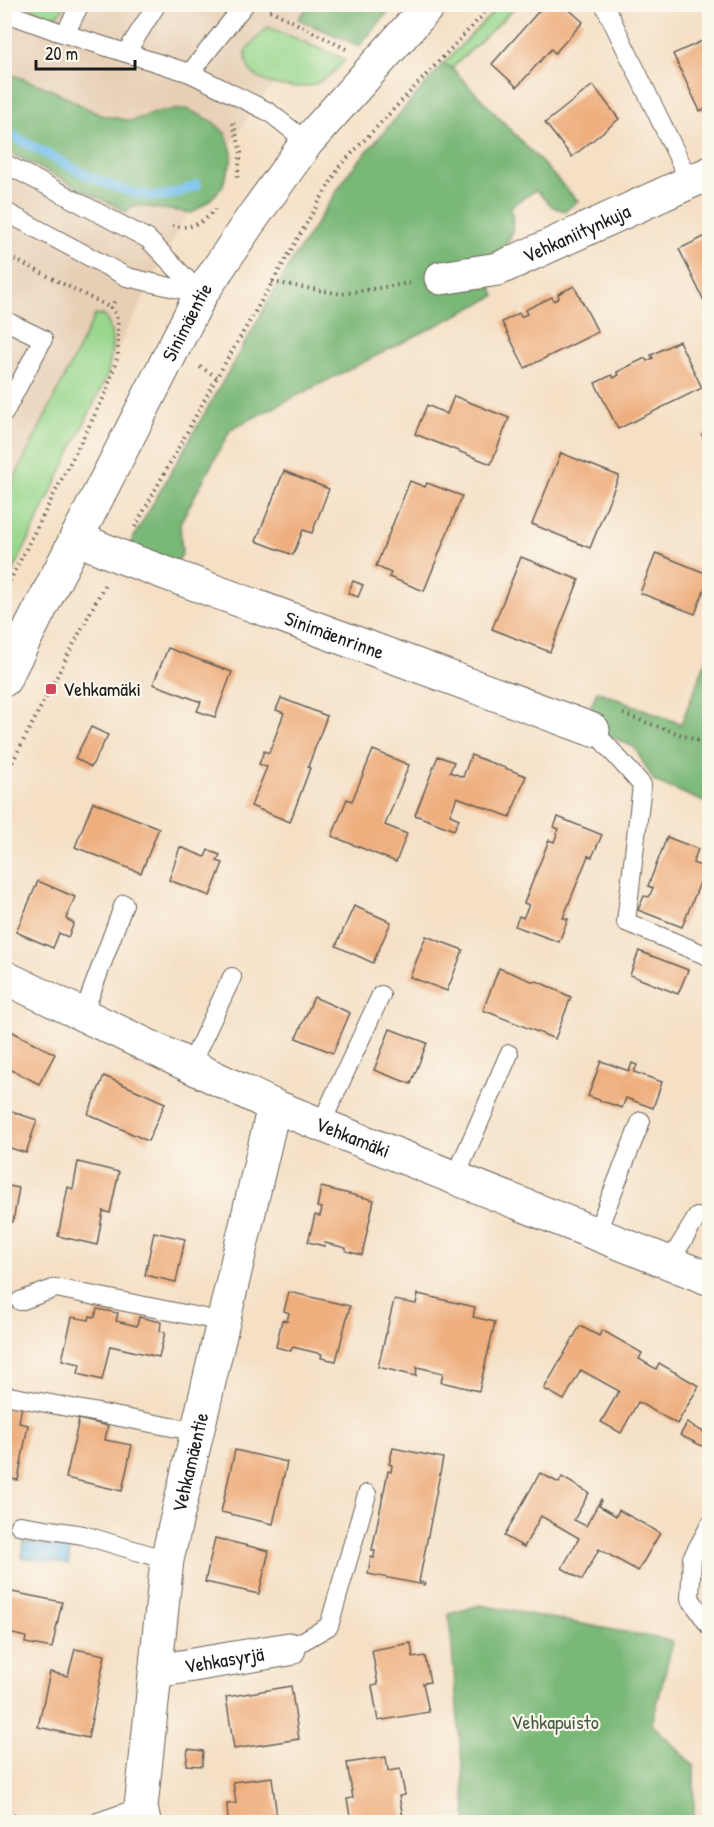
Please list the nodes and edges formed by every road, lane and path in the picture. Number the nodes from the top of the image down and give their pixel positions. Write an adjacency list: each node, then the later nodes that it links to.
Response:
1 (80, 4): 9 (lane)
2 (157, 4): 10 (lane)
3 (245, 4): 12 (lane)
4 (430, 4): 14 (street, Sinimäentie)
5 (493, 4): 24 (path)
6 (604, 4): 16 (lane)
7 (269, 10): 11 (path)
8 (4, 12): 9 (lane)
9 (65, 34): 10 (lane)
10 (126, 53): 12 (lane)
11 (353, 53)
12 (190, 73): 13 (lane)
13 (244, 100): 14 (lane); 17 (path)
14 (307, 142): 25 (street, Sinimäentie)
15 (4, 163): 20 (lane)
16 (700, 178): 23 (street, Vehkaniitynkuja)
17 (232, 188)
18 (219, 205): 20 (path)
19 (4, 211): 22 (lane)
20 (148, 239): 25 (lane)
21 (4, 254): 26 (path)
22 (127, 277): 25 (lane); 26 (path)
23 (441, 278): 24 (path)
24 (272, 282): 30 (path)
25 (201, 294): 29 (street, Sinimäentie)
26 (111, 308): 31 (path)
27 (4, 320): 28 (lane)
28 (4, 413)
29 (76, 538): 30 (street, Sinimäenrinne); 32 (street, Sinimäentie)
30 (119, 556): 33 (street, Sinimäenrinne); 35 (path)
31 (5, 590)
32 (4, 680)
33 (589, 728): 34 (path); 37 (lane)
34 (710, 745)
35 (4, 778)
36 (124, 904): 41 (lane)
37 (710, 957)
38 (4, 977): 41 (street, Vehkamäki)
39 (232, 977): 43 (lane)
40 (381, 995): 46 (lane)
41 (83, 1015): 43 (street, Vehkamäki)
42 (509, 1054): 47 (lane)
43 (190, 1066): 44 (street, Vehkamäki)
44 (274, 1106): 46 (street, Vehkamäki); 53 (street, Vehkamäentie)
45 (641, 1121): 49 (lane)
46 (321, 1124): 47 (street, Vehkamäki)
47 (455, 1178): 49 (street, Vehkamäki)
48 (697, 1217): 50 (lane)
49 (596, 1234): 50 (street, Vehkamäki)
50 (669, 1263): 51 (street, Vehkamäki)
51 (710, 1279)
52 (20, 1301): 53 (lane)
53 (224, 1322): 55 (street, Vehkamäentie)
54 (4, 1395): 55 (lane)
55 (198, 1432): 59 (street, Vehkamäentie)
56 (367, 1494): 61 (lane)
57 (19, 1525): 59 (lane)
58 (710, 1525): 60 (lane)
59 (167, 1560): 62 (street, Vehkamäentie)
60 (710, 1627)
61 (289, 1649): 62 (street, Vehkasyrjä)
62 (157, 1671): 63 (street, Vehkamäentie)
63 (143, 1815): 66 (lane)
64 (4, 1818): 65 (lane)
65 (10, 1822)
66 (98, 1822)

